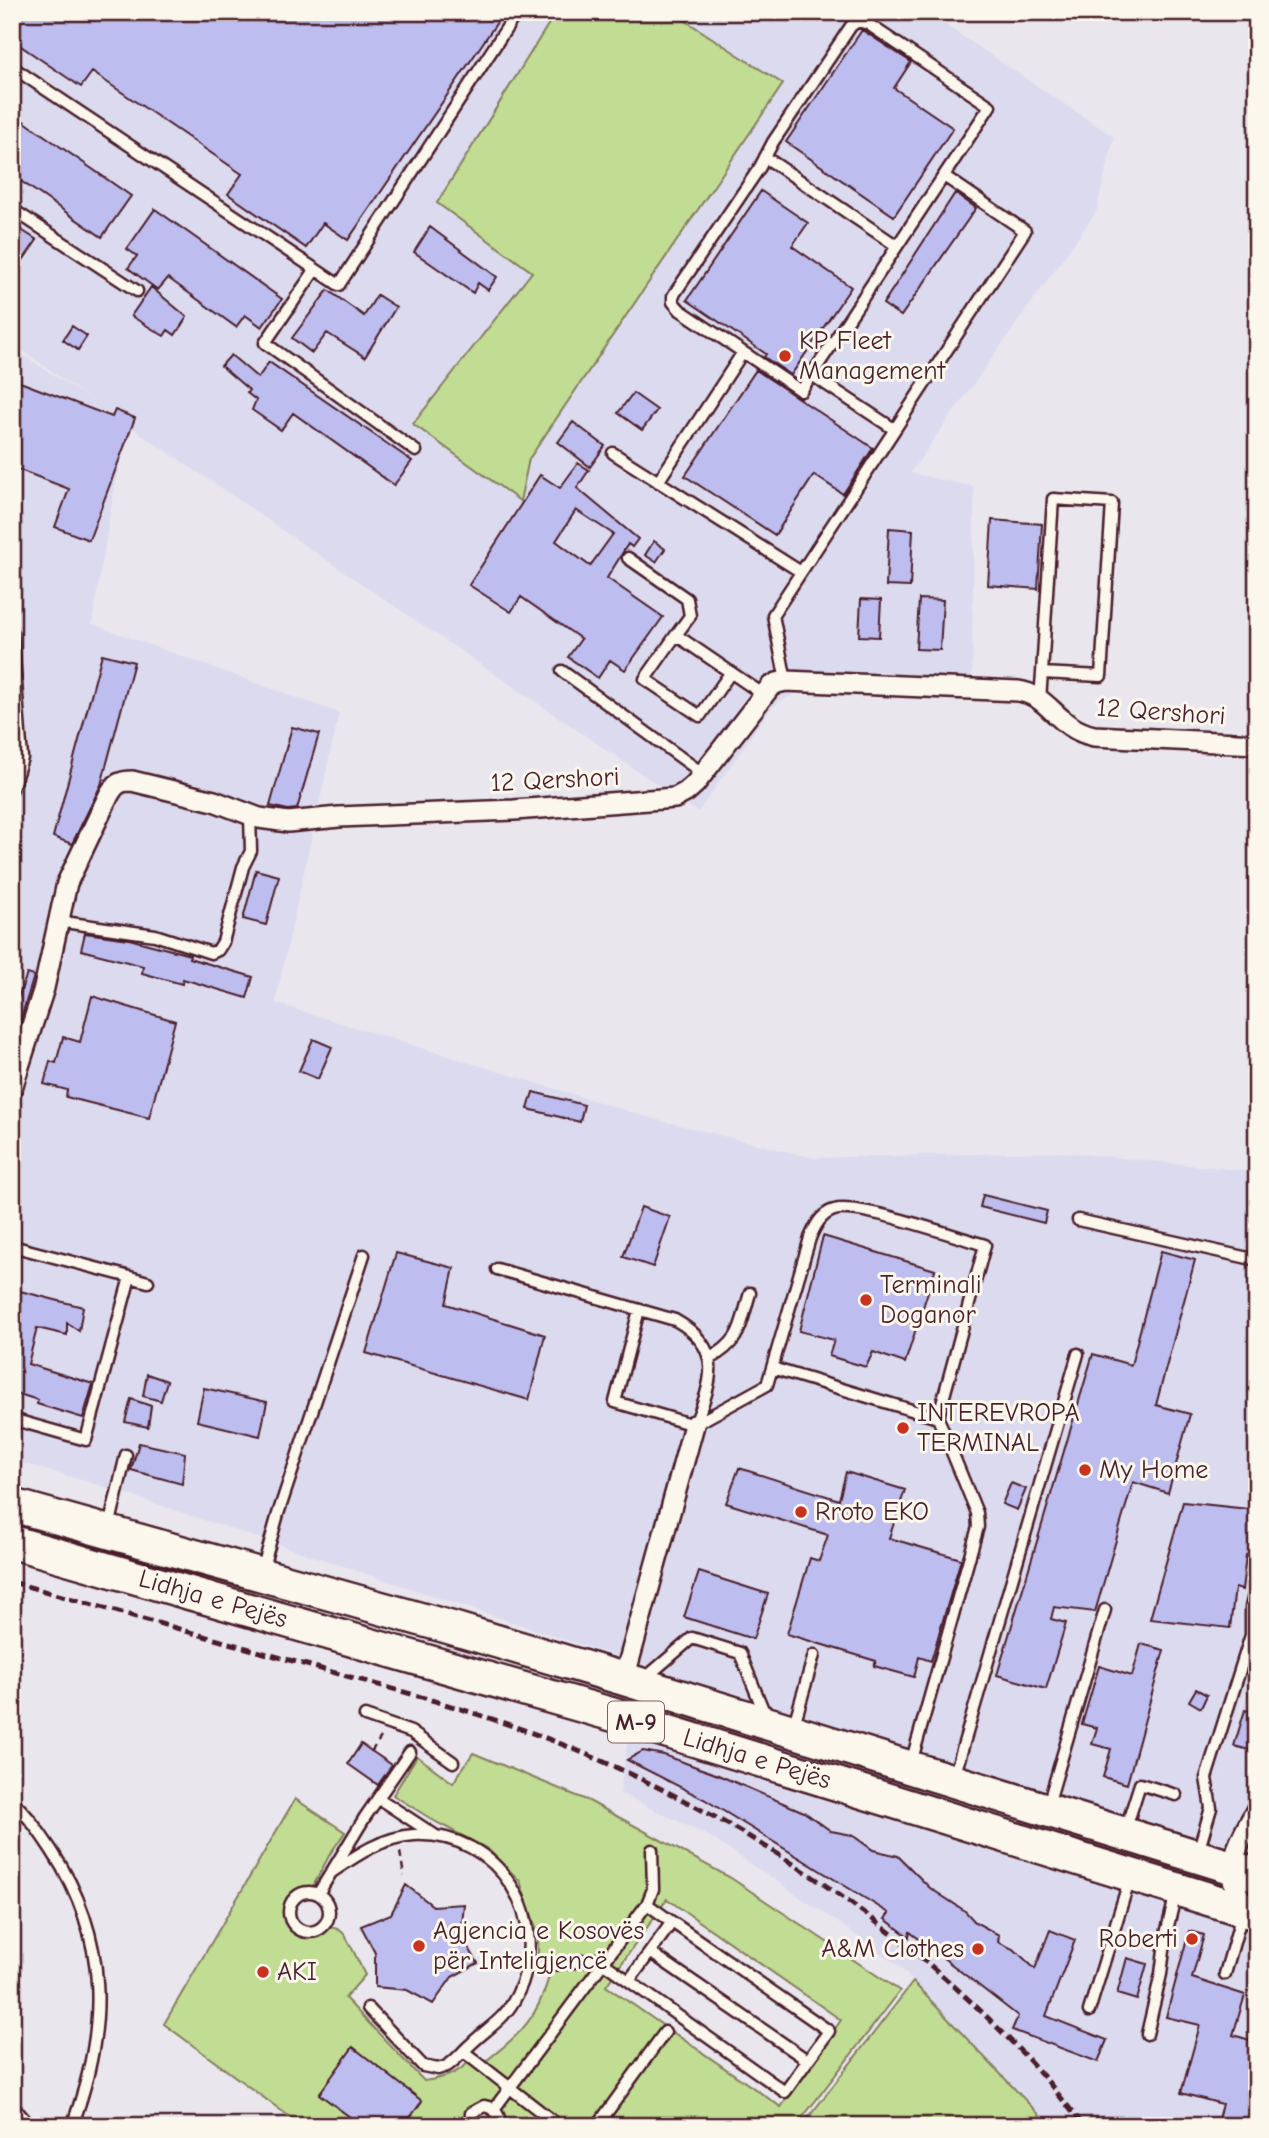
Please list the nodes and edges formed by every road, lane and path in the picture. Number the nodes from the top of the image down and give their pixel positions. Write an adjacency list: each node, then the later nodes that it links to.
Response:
1 (517, 12): 7 (lane)
2 (12, 67): 7 (lane)
3 (765, 157): 4 (lane); 6 (lane); 9 (lane)
4 (943, 176): 6 (lane); 11 (lane)
5 (12, 208): 8 (lane)
6 (897, 246): 10 (lane)
7 (315, 270): 12 (lane)
8 (137, 291)
9 (743, 352): 10 (lane); 14 (lane)
10 (812, 375): 11 (lane)
11 (894, 429): 16 (lane)
12 (416, 451)
13 (613, 453): 14 (lane)
14 (658, 482): 16 (lane)
15 (628, 558): 18 (lane)
16 (801, 572): 22 (lane)
17 (12, 632): 27 (lane)
18 (676, 635): 20 (lane); 20 (lane)
19 (562, 671): 26 (lane)
20 (730, 672): 23 (lane)
21 (1042, 673): 21 (lane); 24 (lane)
22 (786, 681): 23 (street, 12 Qershori); 24 (street, 12 Qershori)
23 (765, 695): 26 (street, 12 Qershori)
24 (1040, 699): 25 (street, 12 Qershori)
25 (1257, 744)
26 (702, 773): 28 (street, 12 Qershori)
27 (12, 789)
28 (250, 814): 29 (street, 12 Qershori); 29 (lane)
29 (57, 922): 30 (street, 12 Qershori)
30 (12, 1087)
31 (1078, 1220): 34 (lane)
32 (12, 1247): 36 (lane)
33 (364, 1255): 52 (lane)
34 (1257, 1260)
35 (497, 1269): 39 (lane)
36 (130, 1277): 37 (lane); 46 (lane)
37 (148, 1282)
38 (750, 1293): 41 (lane)
39 (639, 1310): 41 (lane); 47 (lane)
40 (1078, 1354): 65 (lane)
41 (709, 1359): 47 (lane)
42 (772, 1368): 43 (lane); 44 (lane); 45 (lane)
43 (789, 1373): 44 (lane); 45 (lane)
44 (767, 1385): 47 (lane)
45 (938, 1418): 64 (lane)
46 (12, 1419)
47 (694, 1425): 57 (street)
48 (126, 1455): 50 (lane)
49 (12, 1505): 50 (highway, Lidhja e Pejës / M-9)
50 (108, 1531): 52 (highway, Lidhja e Pejës / M-9)
51 (12, 1542): 76 (highway, Lidhja e Pejës / M-9)
52 (261, 1574): 57 (highway, Lidhja e Pejës / M-9)
53 (1257, 1584): 55 (lane)
54 (1105, 1610): 69 (lane)
55 (1254, 1634): 74 (lane)
56 (814, 1655): 59 (lane)
57 (632, 1681): 59 (highway, Lidhja e Pejës / M-9); 59 (lane)
58 (365, 1716): 63 (lane)
59 (781, 1727): 64 (highway, Lidhja e Pejës / M-9)
60 (384, 1733): 61 (path)
61 (371, 1752)
62 (410, 1752): 67 (lane)
63 (453, 1762)
64 (910, 1767): 65 (highway, Lidhja e Pejës / M-9)
65 (954, 1780): 69 (highway, Lidhja e Pejës / M-9)
66 (1176, 1795): 71 (lane)
67 (377, 1798): 72 (lane); 75 (lane)
68 (12, 1801): 97 (lane)
69 (1046, 1809): 71 (highway, Lidhja e Pejës / M-9)
70 (1257, 1809): 79 (street)
71 (1124, 1834): 74 (highway, Lidhja e Pejës / M-9)
72 (436, 1836): 75 (lane); 84 (lane)
73 (652, 1850): 80 (lane)
74 (1197, 1856): 79 (highway, Lidhja e Pejës / M-9)
75 (332, 1872): 78 (lane)
76 (1131, 1875): 77 (highway, Lidhja e Pejës / M-9); 88 (lane)
77 (1177, 1889): 79 (highway, Lidhja e Pejës / M-9); 90 (lane)
78 (318, 1894): 78 (lane)
79 (1245, 1895): 85 (lane)
80 (647, 1904): 81 (lane); 83 (lane)
81 (672, 1922): 82 (lane); 92 (lane)
82 (650, 1952): 86 (lane); 92 (lane)
83 (603, 1963): 84 (lane); 86 (lane); 93 (lane)
84 (528, 1968): 91 (lane)
85 (1225, 1974)
86 (629, 1981): 92 (lane)
87 (368, 2008): 91 (lane)
88 (1088, 2011)
89 (665, 2032): 101 (lane)
90 (1147, 2034)
91 (464, 2052): 93 (lane)
92 (807, 2060)
93 (509, 2089): 95 (lane); 100 (lane)
94 (12, 2105): 96 (lane)
95 (494, 2109): 98 (lane); 99 (lane)
96 (30, 2126)
97 (72, 2126)
98 (470, 2126)
99 (499, 2126)
100 (559, 2126)
101 (597, 2126)

